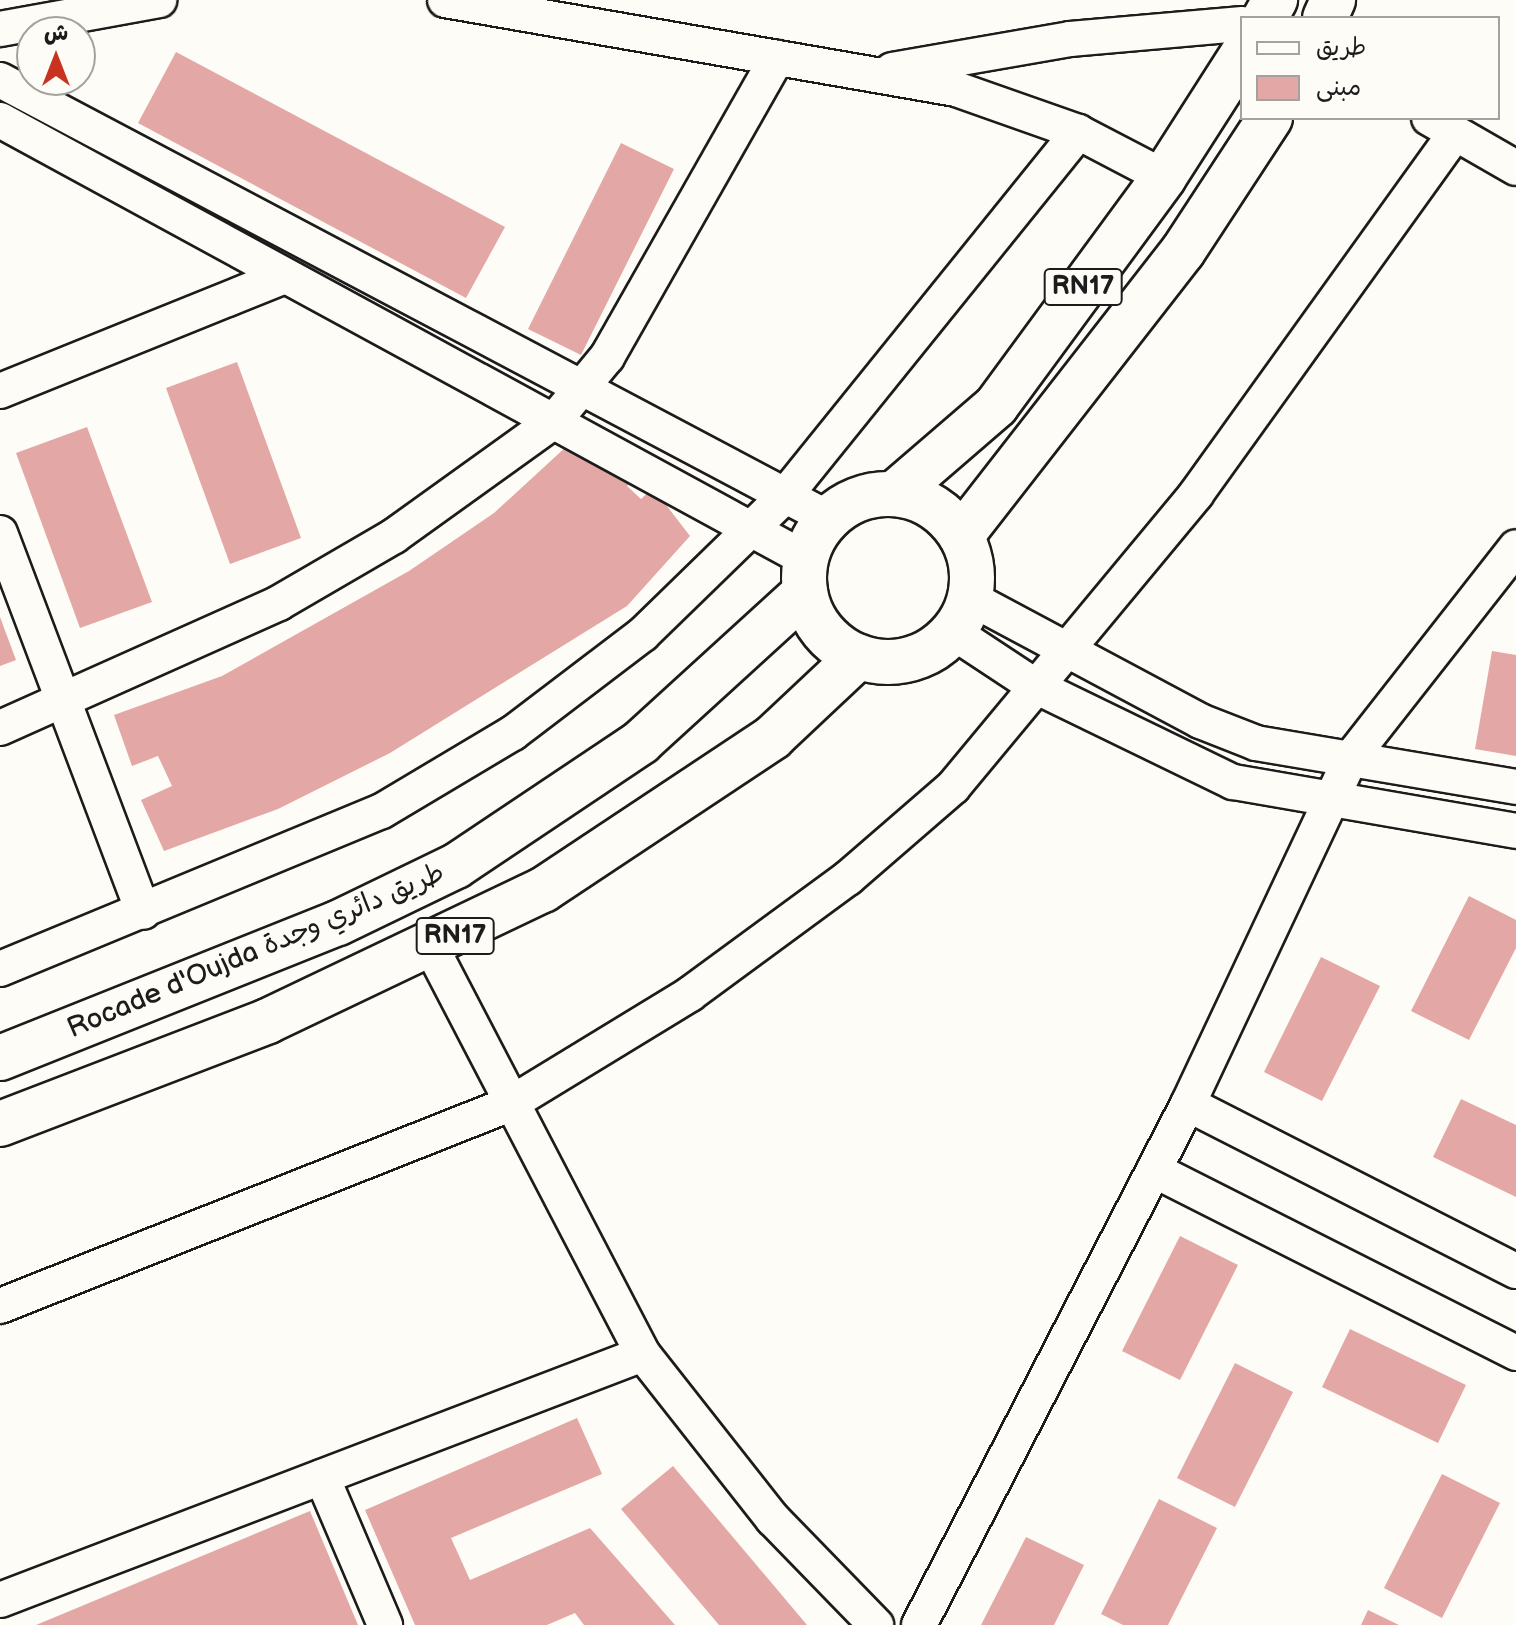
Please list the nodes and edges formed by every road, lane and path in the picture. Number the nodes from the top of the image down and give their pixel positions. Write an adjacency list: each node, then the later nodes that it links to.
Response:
1 (159, 0): 4 (street)
2 (445, 0): 5 (street)
3 (1240, 24): 7 (street)
4 (0, 29)
5 (777, 58): 7 (street); 17 (street)
6 (1240, 58): 14 (highway, RN17)
7 (868, 74): 12 (street)
8 (0, 80): 17 (street)
9 (0, 120): 15 (street)
10 (1269, 120): 24 (highway, RN17)
11 (1442, 126): 13 (street); 28 (street)
12 (1078, 132): 14 (street); 20 (street)
13 (1516, 168)
14 (1164, 177): 19 (highway, RN17)
15 (284, 276): 16 (street); 18 (street)
16 (0, 391)
17 (580, 393): 18 (street); 20 (street)
18 (554, 421): 22 (street); 31 (street)
19 (894, 494): 21 (highway, RN17); 24 (highway)
20 (784, 497): 21 (street); 22 (street)
21 (828, 518): 26 (highway, RN17)
22 (752, 532): 26 (street); 37 (street)
23 (0, 533): 31 (street)
24 (961, 536): 27 (highway)
25 (1516, 547): 33 (street)
26 (805, 576): 29 (highway); 40 (highway, Rocade d'Oujda طريق دائري وجدة / RN17)
27 (961, 615): 28 (street); 29 (highway); 30 (street)
28 (1064, 652): 30 (street); 33 (street)
29 (858, 657): 38 (highway, RN17)
30 (1035, 686): 35 (street); 41 (street)
31 (67, 702): 32 (street); 37 (street)
32 (0, 728)
33 (1350, 759): 34 (street); 35 (street)
34 (1516, 787)
35 (1328, 800): 36 (street); 42 (street)
36 (1516, 831)
37 (143, 912): 39 (street)
38 (432, 949): 41 (street); 43 (highway, RN17)
39 (0, 969)
40 (0, 1058)
41 (510, 1104): 46 (street); 48 (street)
42 (1188, 1104): 44 (street); 45 (street)
43 (0, 1124)
44 (1154, 1170): 47 (street); 53 (street)
45 (1516, 1271)
46 (0, 1306)
47 (1516, 1353)
48 (643, 1354): 49 (street); 52 (street)
49 (322, 1477): 50 (street); 51 (street)
50 (0, 1600)
51 (385, 1625)
52 (876, 1625)
53 (919, 1625)

